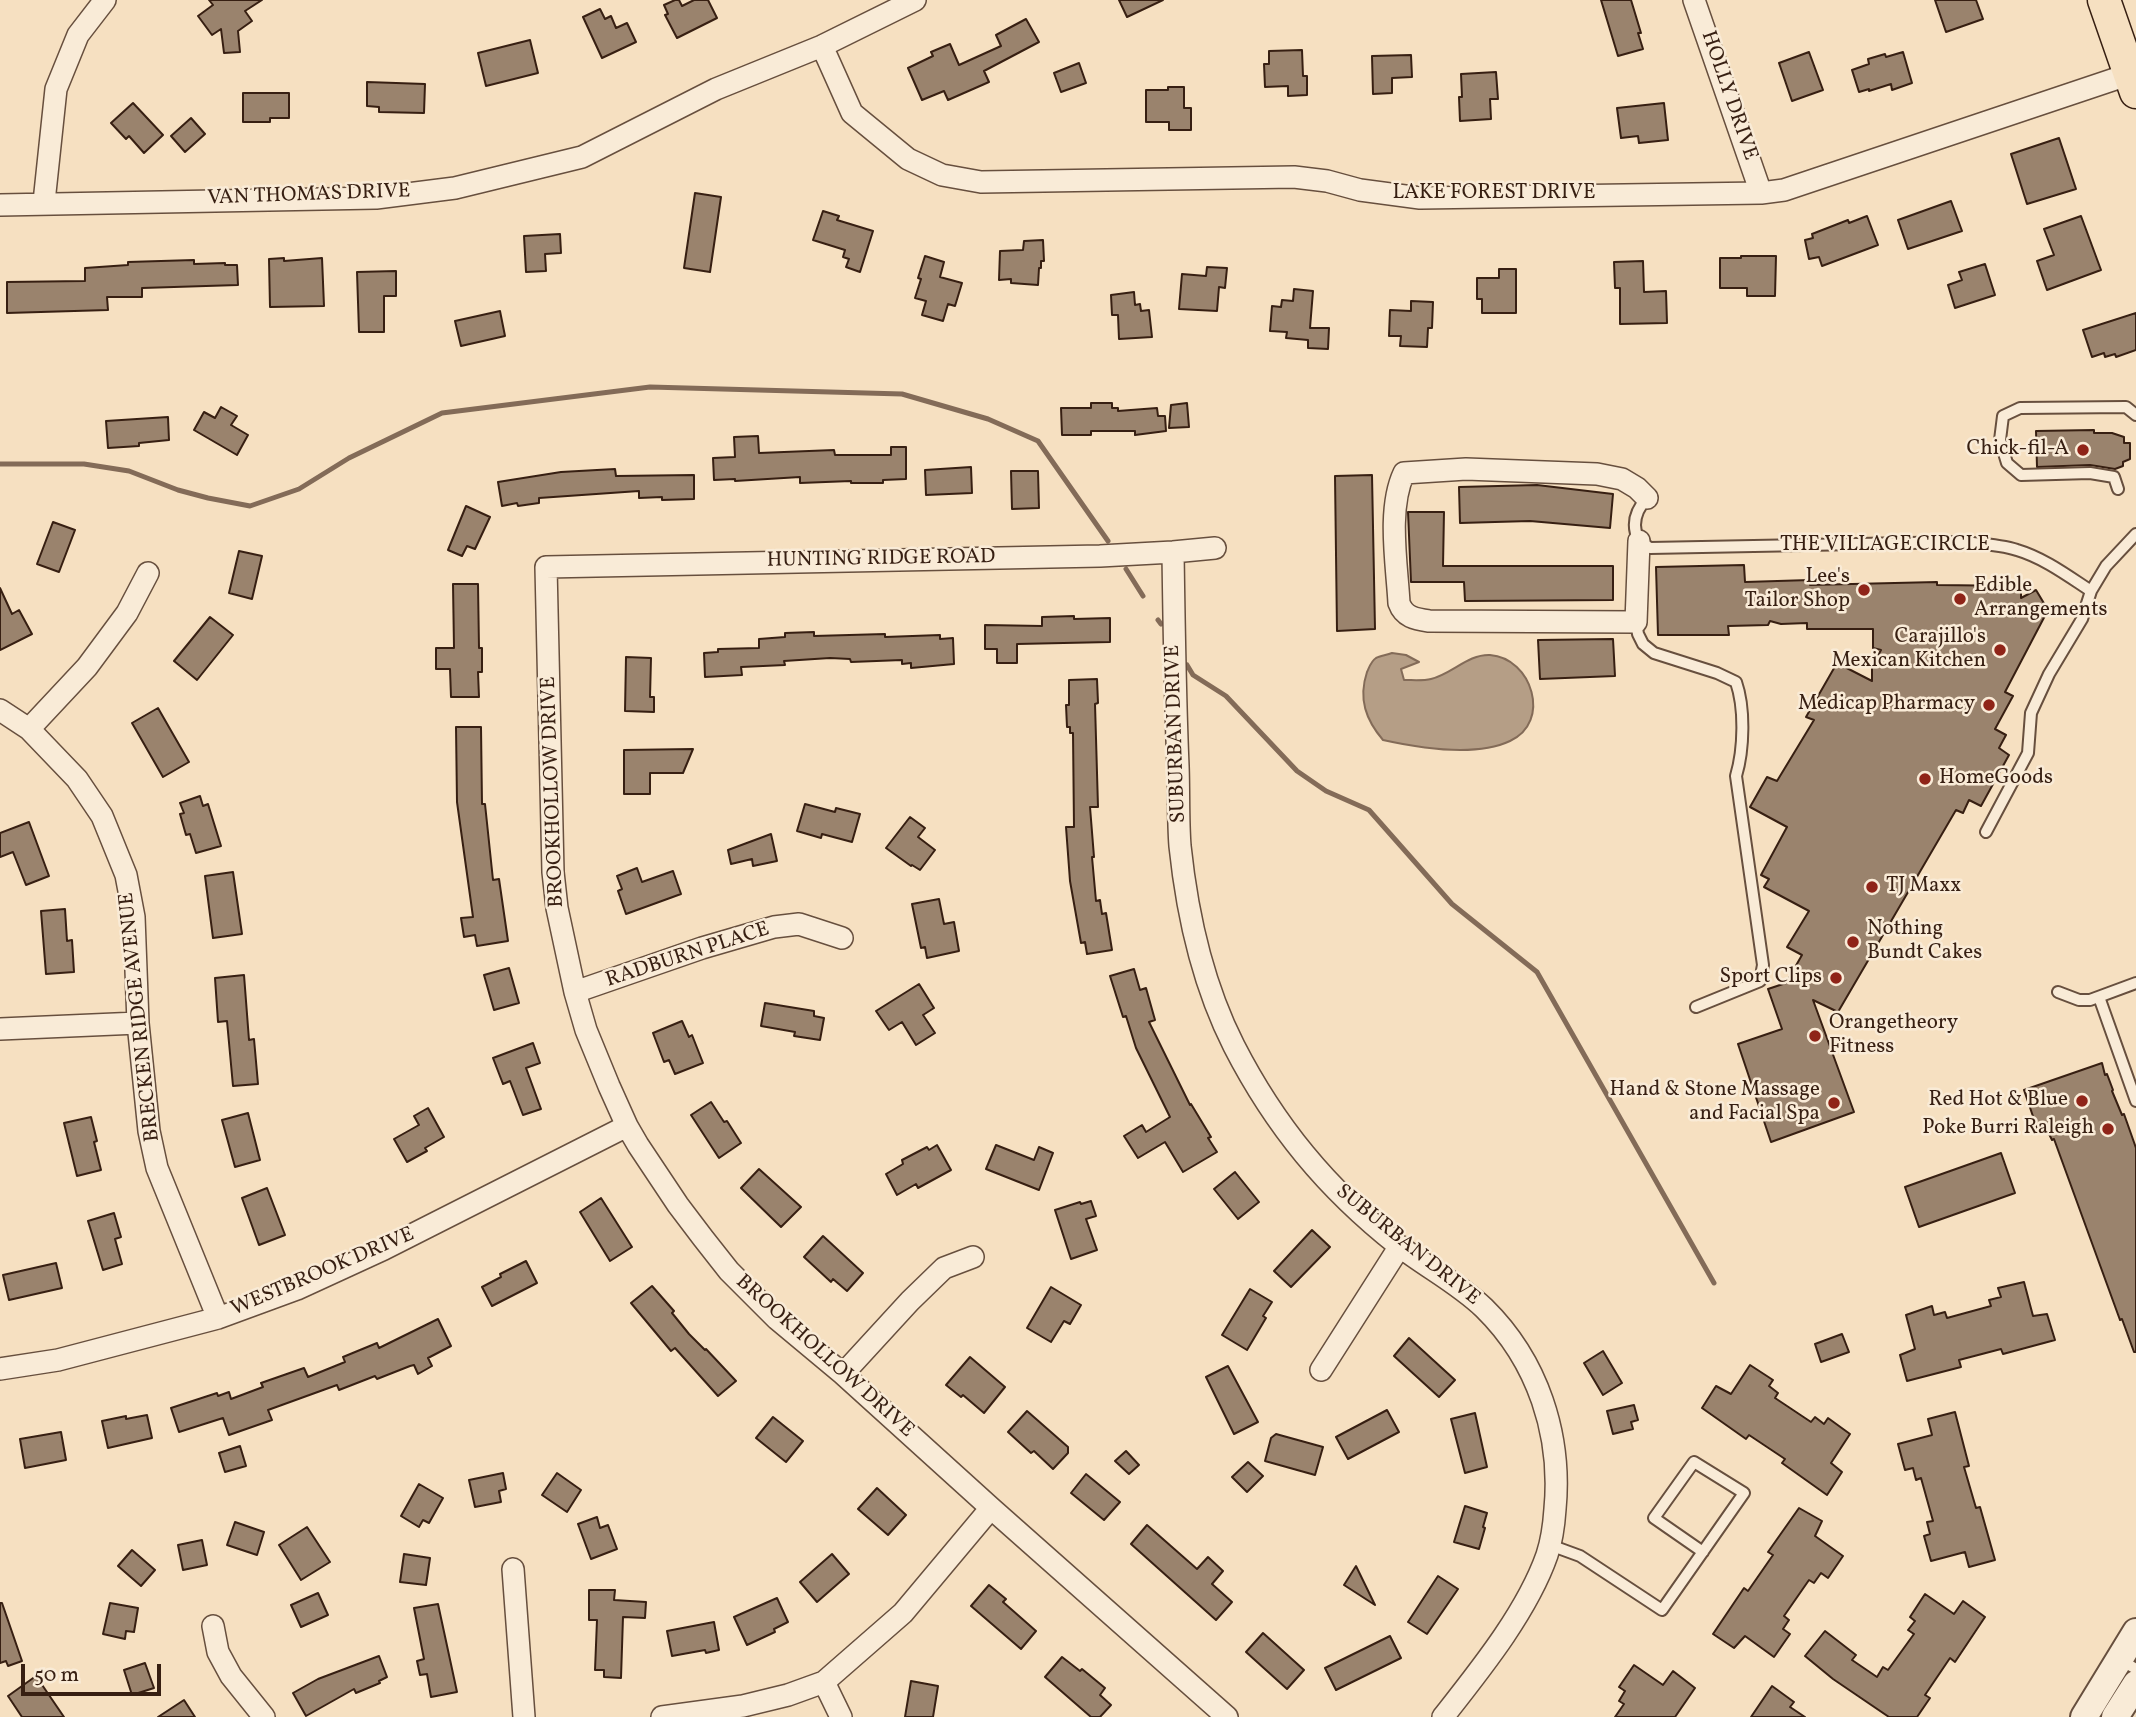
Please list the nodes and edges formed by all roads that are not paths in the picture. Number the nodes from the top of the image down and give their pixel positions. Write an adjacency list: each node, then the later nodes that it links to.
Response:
1 (104, 0): 8 (street)
2 (915, 0): 5 (street, VAN THOMAS DRIVE)
3 (1694, 0): 7 (street, HOLLY DRIVE)
4 (2104, 0): 6 (main road)
5 (822, 46): 7 (street, LAKE FOREST DRIVE); 8 (street, VAN THOMAS DRIVE)
6 (2133, 83): 7 (street, LAKE FOREST DRIVE)
7 (1761, 192)
8 (44, 202): 9 (street, VAN THOMAS DRIVE)
9 (0, 205)
10 (2136, 415): 11 (lane)
11 (2118, 489)
12 (1647, 499): 14 (lane); 20 (street)
13 (2136, 534): 19 (lane)
14 (1639, 541): 19 (lane, THE VILLAGE CIRCLE); 20 (street)
15 (1215, 548): 16 (street, HUNTING RIDGE ROAD)
16 (1173, 552): 17 (street, HUNTING RIDGE ROAD); 34 (street, SUBURBAN DRIVE)
17 (546, 567): 26 (street, BROOKHOLLOW DRIVE)
18 (148, 573): 22 (street)
19 (2091, 591): 23 (lane)
20 (1636, 622): 29 (lane)
21 (0, 710): 22 (street, BRECKEN RIDGE AVENUE)
22 (29, 729): 30 (street, BRECKEN RIDGE AVENUE)
23 (1986, 832)
24 (842, 938): 26 (street, RADBURN PLACE)
25 (2136, 983): 28 (lane)
26 (575, 992): 33 (street, BROOKHOLLOW DRIVE)
27 (2058, 992): 28 (lane)
28 (2099, 997): 32 (lane)
29 (1696, 1007)
30 (138, 1023): 31 (street); 36 (street, BRECKEN RIDGE AVENUE)
31 (0, 1028)
32 (2136, 1101)
33 (627, 1126): 36 (street, WESTBROOK DRIVE); 39 (street, BROOKHOLLOW DRIVE)
34 (1400, 1246): 38 (street); 41 (street, SUBURBAN DRIVE)
35 (972, 1257): 39 (street)
36 (218, 1318): 37 (street, WESTBROOK DRIVE)
37 (0, 1370)
38 (1321, 1370)
39 (843, 1374): 40 (street, BROOKHOLLOW DRIVE)
40 (991, 1508): 47 (street); 53 (street, BROOKHOLLOW DRIVE)
41 (1550, 1545): 42 (lane); 54 (street, SUBURBAN DRIVE)
42 (1703, 1552): 42 (lane)
43 (513, 1569): 50 (street)
44 (213, 1626): 49 (street)
45 (2136, 1632): 46 (street)
46 (2128, 1664): 55 (street)
47 (824, 1682): 51 (street); 52 (street)
48 (2136, 1684): 56 (street)
49 (264, 1717)
50 (524, 1717)
51 (662, 1717)
52 (841, 1717)
53 (1227, 1717)
54 (1443, 1717)
55 (2084, 1717)
56 (2115, 1717)

